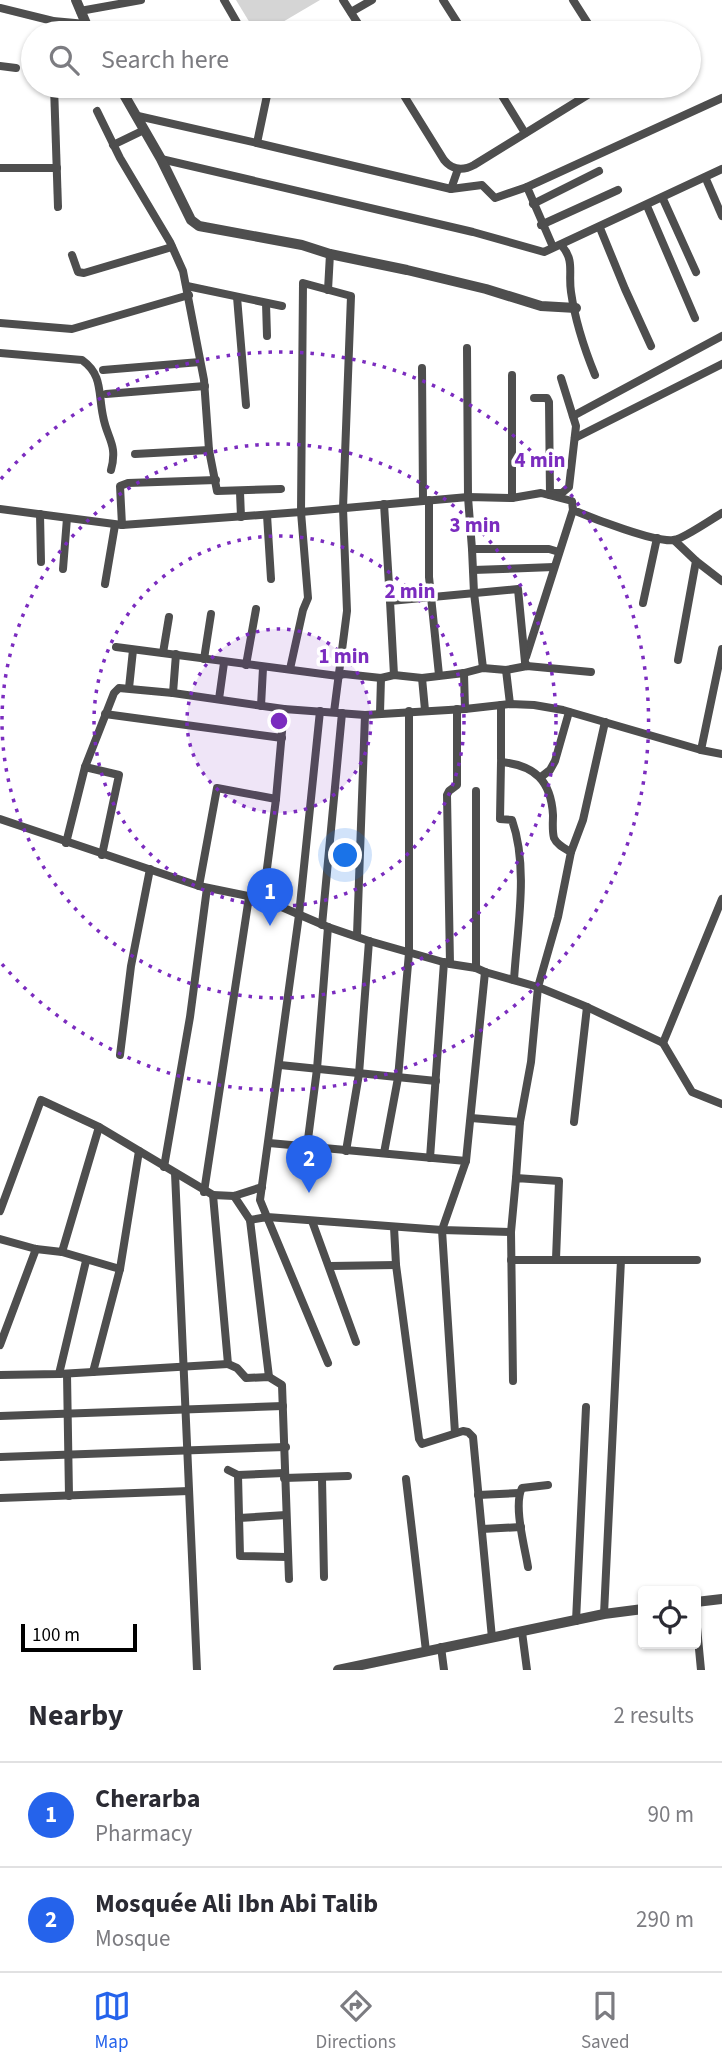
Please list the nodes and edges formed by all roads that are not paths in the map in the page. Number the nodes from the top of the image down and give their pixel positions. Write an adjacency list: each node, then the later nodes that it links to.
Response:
1 (76, 0): 9 (street)
2 (141, 0): 9 (street)
3 (224, 0): 13 (street)
4 (343, 0): 10 (street)
5 (372, 0): 10 (street)
6 (443, 0): 15 (street)
7 (573, 0): 16 (street)
8 (0, 8): 11 (street)
9 (80, 11): 12 (street)
10 (351, 12): 14 (street)
11 (52, 21)
12 (84, 21)
13 (236, 21)
14 (357, 21)
15 (456, 21)
16 (586, 21)
17 (0, 66): 18 (street)
18 (16, 68)
19 (54, 98): 34 (street)
20 (127, 98): 27 (street)
21 (267, 98): 30 (street)
22 (405, 98): 35 (street)
23 (504, 98): 29 (street)
24 (583, 98): 29 (street)
25 (722, 98): 39 (street)
26 (97, 111): 31 (street)
27 (138, 116): 28 (street); 30 (street)
28 (144, 130): 31 (street); 32 (street)
29 (526, 133): 35 (street)
30 (257, 143): 40 (street)
31 (113, 145): 50 (street)
32 (161, 159): 49 (street); 51 (street)
33 (0, 168): 34 (street)
34 (57, 168): 45 (street)
35 (458, 169): 40 (street)
36 (722, 169): 38 (street)
37 (600, 172): 43 (street)
38 (706, 179): 42 (street); 46 (street)
39 (527, 187): 40 (street); 43 (street)
40 (451, 189)
41 (618, 190): 47 (street)
42 (663, 199): 44 (street); 53 (street)
43 (533, 204): 47 (street)
44 (647, 206): 48 (street); 60 (street)
45 (58, 207)
46 (722, 216)
47 (541, 225): 49 (street)
48 (600, 228): 49 (street); 64 (street)
49 (557, 246): 59 (street)
50 (172, 247): 52 (street); 55 (street)
51 (330, 254): 54 (street); 59 (street)
52 (72, 255)
53 (696, 272)
54 (328, 290): 91 (street); 94 (street)
55 (188, 291): 56 (street); 61 (street); 67 (street)
56 (237, 297): 57 (street); 77 (street)
57 (266, 303): 58 (street); 62 (street)
58 (282, 306)
59 (576, 308): 72 (street)
60 (695, 318)
61 (0, 323)
62 (267, 336)
63 (722, 336): 78 (street)
64 (651, 346)
65 (467, 348): 87 (street)
66 (0, 353): 82 (street)
67 (200, 362): 70 (street); 74 (street)
68 (722, 364): 79 (street)
69 (422, 368): 89 (street)
70 (103, 370)
71 (512, 374): 88 (street)
72 (595, 375)
73 (561, 378): 78 (street)
74 (205, 386): 75 (street); 80 (street)
75 (106, 394)
76 (534, 398): 86 (street)
77 (246, 405)
78 (573, 416): 79 (street)
79 (575, 438): 86 (street)
80 (209, 450): 81 (street); 83 (street)
81 (135, 454)
82 (111, 470)
83 (216, 480): 85 (street); 100 (street)
84 (281, 489): 85 (street)
85 (240, 492): 98 (street)
86 (550, 494): 88 (street); 93 (street)
87 (468, 497): 88 (street); 89 (street); 103 (street)
88 (512, 498)
89 (426, 500): 90 (street); 114 (street)
90 (384, 504): 91 (street); 115 (street)
91 (343, 508): 94 (street); 138 (street)
92 (0, 509): 96 (street)
93 (573, 510): 101 (street); 104 (street)
94 (301, 512): 97 (street); 132 (street)
95 (722, 513): 102 (street)
96 (40, 514): 99 (street); 106 (street)
97 (267, 515): 98 (street); 110 (street)
98 (242, 517): 100 (street)
99 (67, 518): 100 (street); 108 (street)
100 (119, 525): 112 (street)
101 (657, 538): 102 (street); 116 (street)
102 (674, 540): 105 (street)
103 (472, 549): 104 (street); 109 (street)
104 (559, 552): 107 (street)
105 (696, 561): 111 (street); 126 (street)
106 (41, 562)
107 (554, 567): 109 (street); 128 (street)
108 (63, 569)
109 (474, 570): 113 (street)
110 (271, 579)
111 (722, 581)
112 (105, 584)
113 (474, 593): 114 (street); 128 (street); 131 (street)
114 (431, 596): 115 (street); 137 (street)
115 (390, 601): 136 (street)
116 (643, 603)
117 (256, 609): 129 (street)
118 (211, 614): 125 (street)
119 (169, 617): 123 (street)
120 (116, 647): 122 (street)
121 (722, 649): 158 (street)
122 (133, 650): 123 (street); 141 (street)
123 (163, 653): 124 (street)
124 (176, 654): 125 (street); 142 (street)
125 (204, 659): 127 (street)
126 (678, 660)
127 (225, 663): 129 (street); 143 (street)
128 (526, 664): 133 (street); 134 (street)
129 (246, 665): 130 (street)
130 (263, 668): 132 (street); 145 (street)
131 (483, 668): 133 (street); 135 (street)
132 (290, 669): 138 (street)
133 (506, 670): 144 (street)
134 (591, 672)
135 (464, 673): 137 (street); 147 (street)
136 (394, 675): 139 (street); 140 (street)
137 (439, 675): 140 (street)
138 (338, 676): 139 (street); 152 (street)
139 (381, 678): 153 (street)
140 (422, 678): 148 (street)
141 (129, 688): 142 (street); 154 (street)
142 (173, 693): 143 (street)
143 (219, 699): 145 (street)
144 (505, 704): 147 (street); 151 (street); 160 (street)
145 (261, 706): 146 (street)
146 (284, 709): 149 (street); 157 (street)
147 (461, 709): 148 (street); 179 (street)
148 (425, 710): 150 (street)
149 (320, 711): 152 (street); 174 (street)
150 (410, 711): 153 (street); 178 (street)
151 (569, 712): 156 (street); 162 (street)
152 (338, 713): 155 (street); 175 (street)
153 (380, 713): 155 (street)
154 (105, 715): 157 (street); 161 (street)
155 (365, 715): 176 (street)
156 (605, 722): 158 (street); 167 (street)
157 (282, 738): 164 (street)
158 (701, 750): 159 (street)
159 (722, 754)
160 (500, 759)
161 (85, 767): 166 (street); 168 (street)
162 (541, 777): 167 (street); 181 (street)
163 (476, 791): 180 (street)
164 (276, 799): 170 (street); 172 (street)
165 (0, 819): 166 (street)
166 (66, 843): 168 (street)
167 (571, 852): 182 (street)
168 (102, 855): 169 (street)
169 (150, 869): 170 (street); 185 (street)
170 (203, 887): 171 (street); 203 (street)
171 (249, 897): 172 (street); 207 (street)
172 (263, 899): 174 (street)
173 (722, 899): 184 (street)
174 (299, 915): 175 (street); 186 (street)
175 (325, 926): 176 (street); 187 (street)
176 (357, 935): 177 (street)
177 (369, 941): 178 (street); 188 (street)
178 (409, 953): 179 (street); 189 (street)
179 (447, 963): 180 (street); 190 (street)
180 (480, 970): 181 (street); 192 (street)
181 (514, 979): 182 (street)
182 (538, 987): 183 (street); 193 (street)
183 (587, 1007): 184 (street); 194 (street)
184 (663, 1043): 191 (street)
185 (120, 1055)
186 (280, 1065): 187 (street); 196 (street)
187 (317, 1069): 188 (street); 197 (street)
188 (359, 1074): 189 (street); 199 (street)
189 (398, 1077): 190 (street); 200 (street)
190 (436, 1081): 201 (street)
191 (722, 1104)
192 (471, 1118): 193 (street); 202 (street)
193 (520, 1122): 205 (street)
194 (574, 1122)
195 (99, 1128): 198 (street); 210 (street); 219 (street)
196 (269, 1143): 197 (street); 206 (street)
197 (307, 1147): 199 (street)
198 (139, 1151): 203 (street); 227 (street)
199 (346, 1151): 200 (street)
200 (384, 1153): 201 (street)
201 (430, 1158): 202 (street)
202 (466, 1161): 215 (street)
203 (164, 1167): 204 (street)
204 (175, 1173): 207 (street); 232 (street)
205 (516, 1178): 216 (street); 220 (street)
206 (262, 1187): 209 (street); 211 (street)
207 (204, 1192): 208 (street)
208 (213, 1195): 209 (street); 231 (street)
209 (234, 1196): 212 (street)
210 (0, 1211)
211 (267, 1217): 212 (street); 213 (street); 230 (street)
212 (250, 1220): 236 (street)
213 (312, 1221): 214 (street); 226 (street)
214 (394, 1227): 215 (street); 225 (street)
215 (442, 1230): 216 (street); 243 (street)
216 (511, 1231): 221 (street)
217 (0, 1239): 218 (street)
218 (36, 1249): 219 (street); 229 (street)
219 (62, 1252): 224 (street)
220 (556, 1259): 221 (street); 222 (street)
221 (511, 1260): 237 (street)
222 (621, 1260): 223 (street); 271 (street)
223 (697, 1260)
224 (86, 1261): 227 (street); 234 (street)
225 (396, 1265): 226 (street); 243 (street)
226 (330, 1266): 228 (street)
227 (120, 1269): 233 (street)
228 (356, 1342)
229 (0, 1345)
230 (328, 1363)
231 (228, 1364): 232 (street); 236 (street)
232 (185, 1367): 233 (street); 240 (street)
233 (93, 1372): 234 (street)
234 (63, 1374): 235 (street); 241 (street)
235 (0, 1375)
236 (268, 1377): 238 (street)
237 (513, 1381)
238 (283, 1406): 240 (street); 244 (street)
239 (586, 1407): 272 (street)
240 (186, 1409): 241 (street); 245 (street)
241 (68, 1413): 242 (street); 246 (street)
242 (0, 1416)
243 (455, 1433): 257 (street)
244 (286, 1447): 245 (street); 250 (street)
245 (187, 1450): 246 (street); 255 (street)
246 (69, 1455): 247 (street); 258 (street)
247 (0, 1457)
248 (228, 1470): 249 (street)
249 (238, 1475): 250 (street); 261 (street)
250 (284, 1475): 252 (street); 260 (street)
251 (348, 1476): 252 (street)
252 (322, 1478): 266 (street)
253 (406, 1479): 277 (street)
254 (548, 1485): 256 (street)
255 (190, 1491): 258 (street); 279 (street)
256 (519, 1493): 257 (street); 262 (street)
257 (478, 1495): 263 (street)
258 (69, 1496): 259 (street)
259 (0, 1498)
260 (286, 1515): 261 (street); 264 (street)
261 (239, 1518): 264 (street)
262 (521, 1527): 263 (street); 265 (street)
263 (482, 1530): 274 (street)
264 (288, 1557): 267 (street)
265 (528, 1567)
266 (324, 1577)
267 (289, 1579)
268 (722, 1599): 269 (street)
269 (701, 1601)
270 (638, 1610): 271 (street)
271 (604, 1614): 272 (street)
272 (576, 1621): 273 (street)
273 (523, 1632): 274 (street); 282 (street)
274 (492, 1638): 275 (street)
275 (441, 1647): 277 (street); 281 (street)
276 (699, 1649): 283 (street)
277 (426, 1651): 278 (street)
278 (379, 1665): 280 (street)
279 (197, 1670)
280 (339, 1670)
281 (444, 1670)
282 (527, 1670)
283 (701, 1670)

